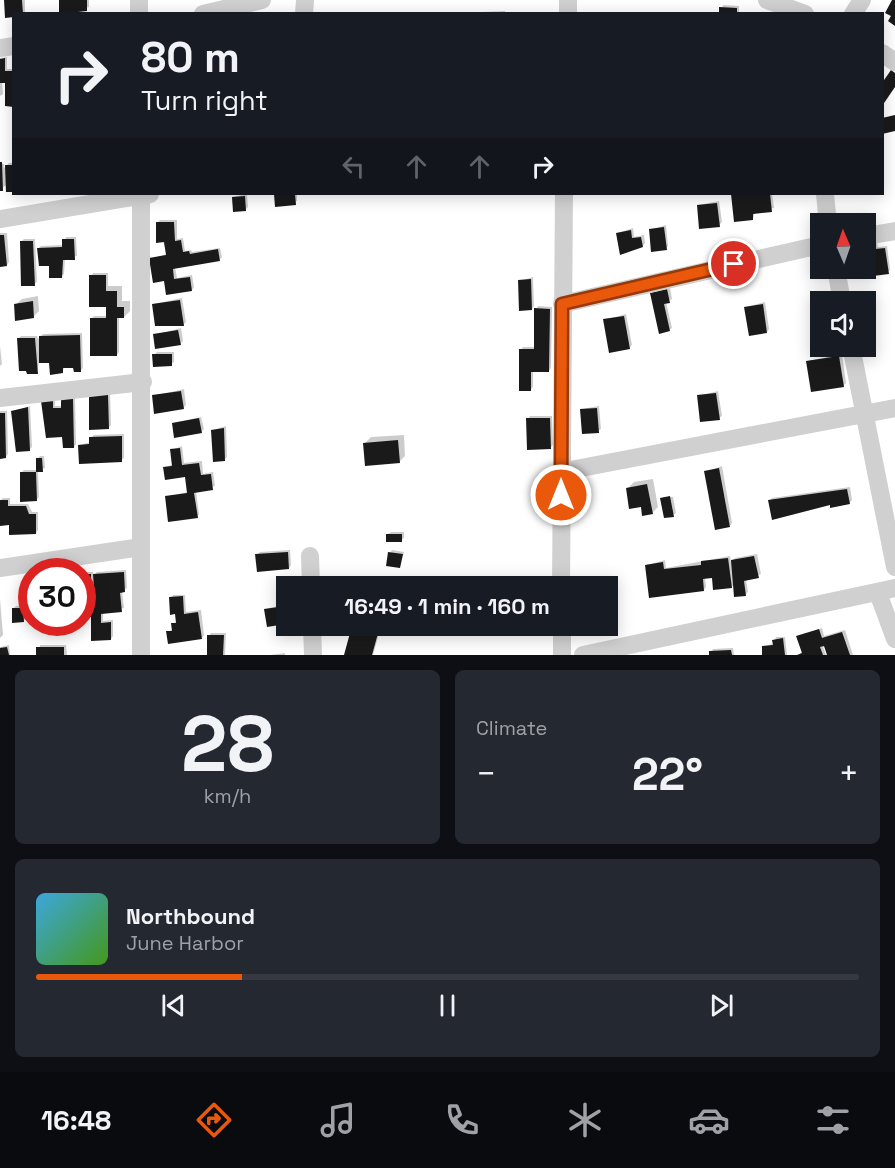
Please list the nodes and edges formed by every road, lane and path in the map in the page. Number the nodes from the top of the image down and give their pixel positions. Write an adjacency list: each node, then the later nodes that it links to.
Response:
1 (262, 0): 3 (street)
2 (767, 0): 4 (street)
3 (211, 12)
4 (800, 12)
5 (138, 195): 10 (street)
6 (144, 195): 16 (street)
7 (564, 195): 14 (street)
8 (825, 195): 9 (street)
9 (827, 213)
10 (0, 219)
11 (895, 231): 12 (street)
12 (876, 234)
13 (810, 247): 14 (street)
14 (562, 304): 20 (street)
15 (853, 357): 19 (street)
16 (143, 382): 17 (street); 21 (street)
17 (0, 398)
18 (895, 408): 19 (street)
19 (864, 413): 20 (street); 23 (street)
20 (560, 472): 26 (street)
21 (141, 547): 24 (street); 31 (street)
22 (310, 556): 25 (street)
23 (895, 567)
24 (0, 568)
25 (311, 576)
26 (561, 576)
27 (887, 591): 30 (street); 34 (street)
28 (312, 636): 32 (street)
29 (562, 636): 33 (street)
30 (895, 639)
31 (141, 655)
32 (313, 655)
33 (562, 655)
34 (583, 655)

